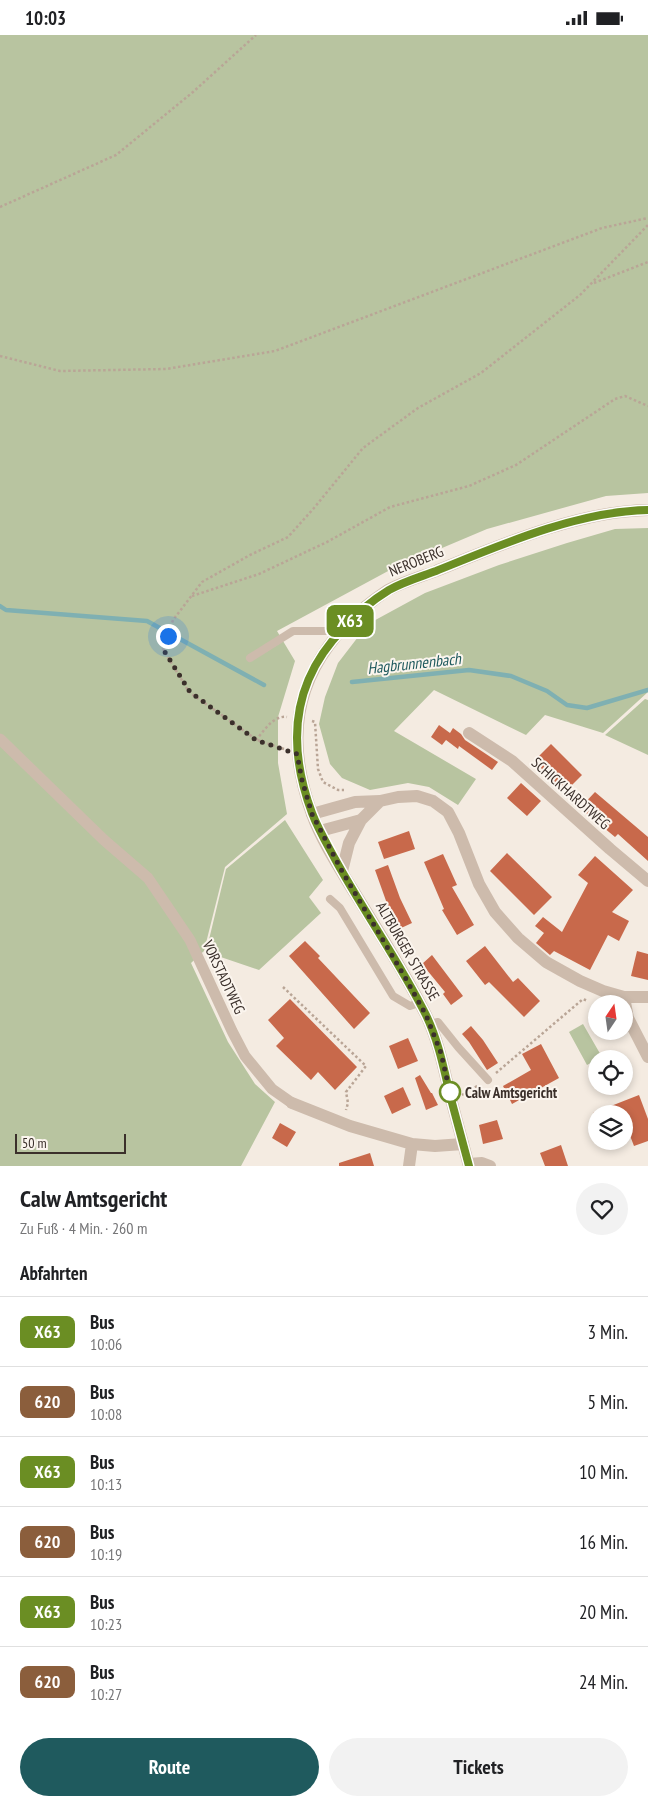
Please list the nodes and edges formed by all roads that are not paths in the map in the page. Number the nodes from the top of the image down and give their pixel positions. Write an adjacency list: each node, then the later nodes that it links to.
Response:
1 (648, 510): 2 (street, NEROBERG)
2 (340, 631): 3 (lane); 7 (street, NEROBERG)
3 (250, 658)
4 (469, 733): 11 (street, SCHICKHARDTWEG)
5 (0, 739): 21 (street, VORSTADTWEG)
6 (380, 801): 7 (street); 8 (street); 13 (street)
7 (312, 814): 9 (street, ALTBURGER STRASSE)
8 (361, 820): 9 (street); 10 (street)
9 (320, 831): 10 (street, ALTBURGER STRASSE)
10 (342, 871): 16 (street, ALTBURGER STRASSE)
11 (648, 881)
12 (330, 899): 16 (lane)
13 (617, 995)
14 (633, 997): 15 (street)
15 (648, 997)
16 (420, 1003): 17 (street, ALTBURGER STRASSE)
17 (430, 1024): 20 (lane); 22 (street, ALTBURGER STRASSE)
18 (633, 1028): 19 (street)
19 (648, 1057)
20 (488, 1080)
21 (292, 1103): 23 (street, VORSTADTWEG)
22 (463, 1143): 23 (street, VORSTADTWEG); 24 (street, ALTBURGER STRASSE)
23 (412, 1144): 25 (street)
24 (469, 1165): 26 (street)
25 (409, 1166)
26 (490, 1166)

